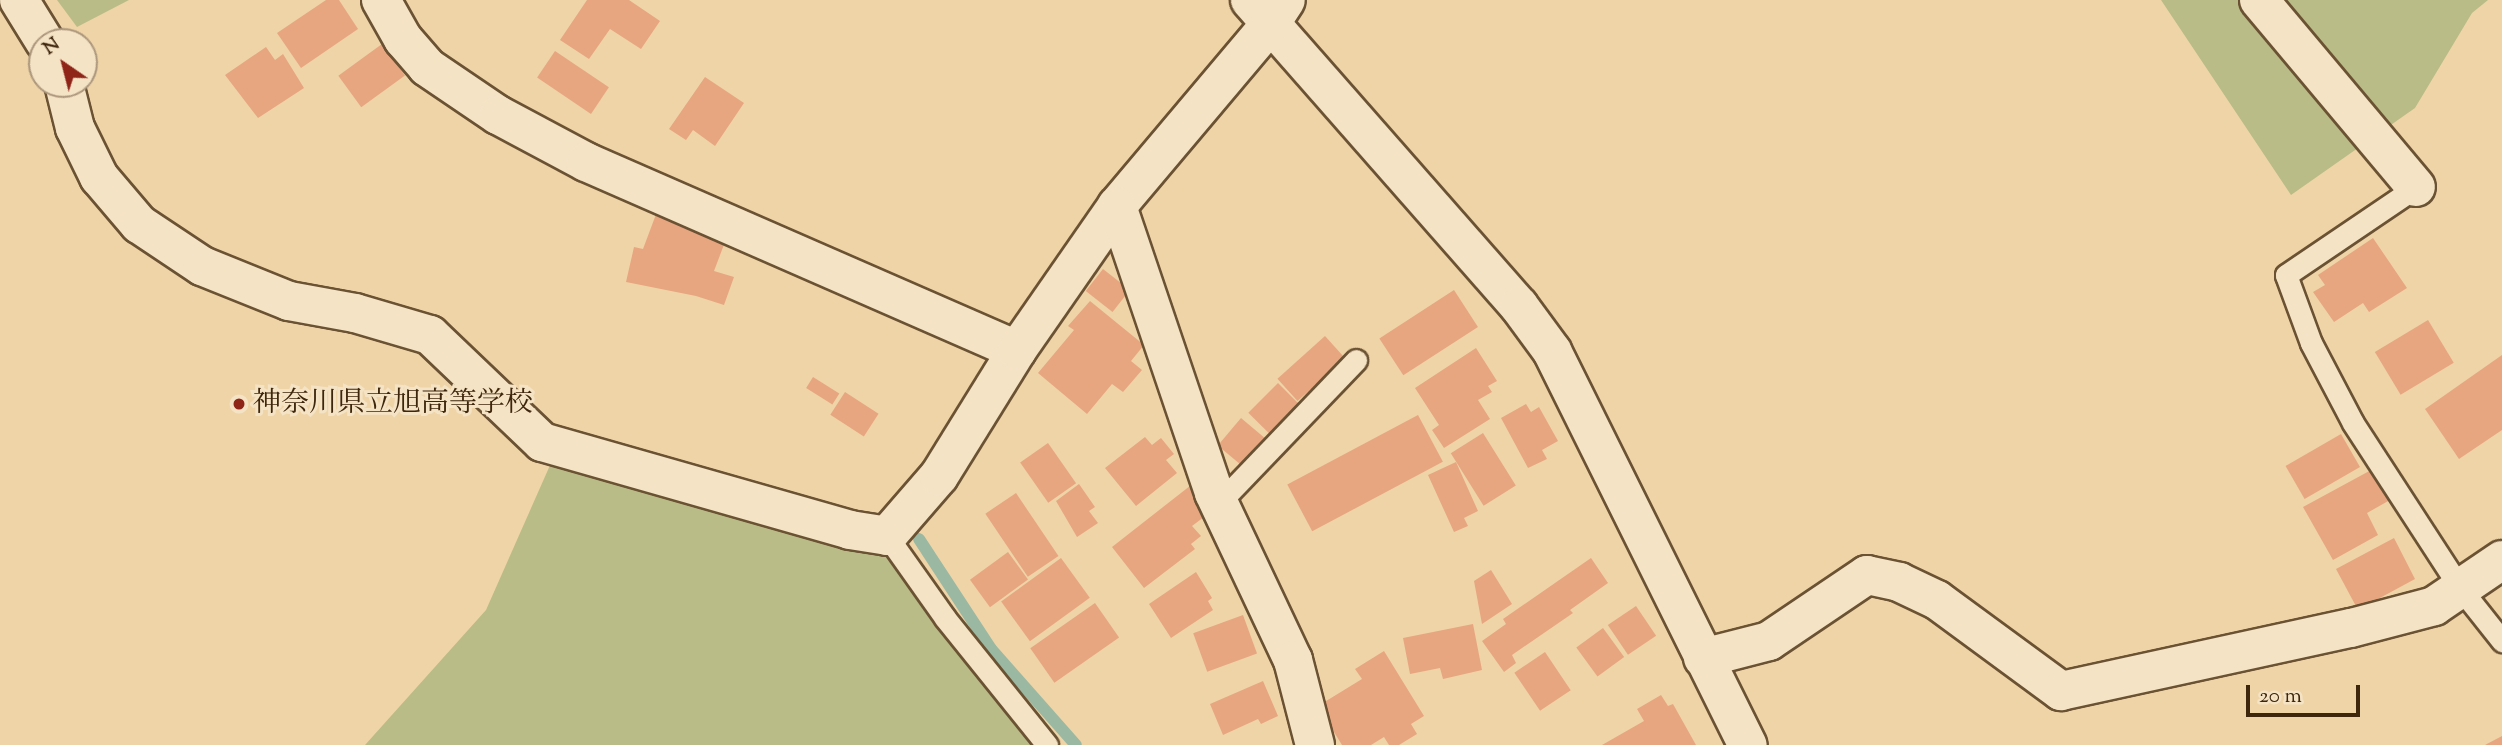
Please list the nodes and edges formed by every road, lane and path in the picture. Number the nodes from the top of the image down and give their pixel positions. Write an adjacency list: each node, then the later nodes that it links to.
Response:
1 (19, 0): 5 (street)
2 (381, 0): 9 (street)
3 (2259, 0): 7 (street)
4 (1269, 8): 8 (street); 16 (street)
5 (37, 28)
6 (68, 98): 12 (street)
7 (2416, 187): 14 (lane)
8 (1117, 206): 9 (street); 11 (street)
9 (1017, 350): 12 (street)
10 (1356, 360): 11 (lane)
11 (1219, 503): 18 (street)
12 (887, 536): 17 (lane)
13 (2502, 560): 14 (street)
14 (2460, 588): 15 (lane); 16 (street)
15 (2502, 640)
16 (1703, 658): 19 (street)
17 (1047, 745)
18 (1315, 745)
19 (1748, 745)

